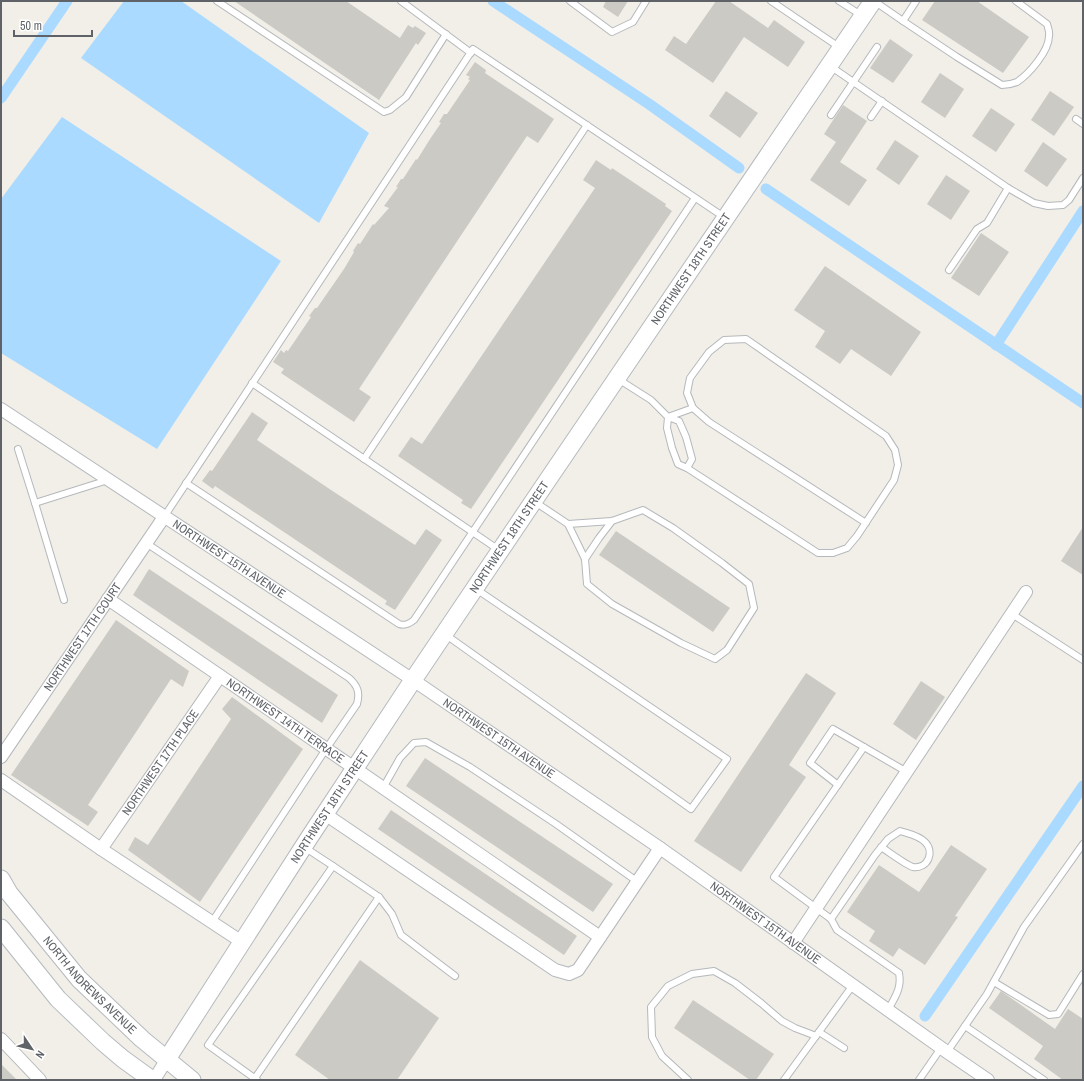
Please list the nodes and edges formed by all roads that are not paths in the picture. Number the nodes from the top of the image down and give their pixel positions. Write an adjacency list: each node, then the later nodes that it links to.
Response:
1 (218, 1): 12 (lane)
2 (401, 1): 12 (lane)
3 (570, 1): 4 (lane)
4 (646, 1)
5 (771, 1): 14 (lane)
6 (839, 1): 10 (lane)
7 (873, 1): 10 (street, NORTHWEST 18TH STREET); 11 (lane)
8 (916, 1): 11 (lane)
9 (1016, 1): 11 (lane)
10 (862, 16): 14 (street, NORTHWEST 18TH STREET)
11 (903, 21)
12 (446, 34): 15 (lane)
13 (877, 47): 17 (lane)
14 (841, 48): 16 (street, NORTHWEST 18TH STREET)
15 (471, 53): 23 (lane); 30 (lane)
16 (829, 65): 17 (lane); 27 (street, NORTHWEST 18TH STREET)
17 (853, 82): 18 (lane); 19 (lane)
18 (882, 101): 20 (lane); 25 (lane)
19 (831, 115)
20 (871, 117)
21 (1076, 119): 22 (lane)
22 (1083, 124)
23 (587, 125): 26 (lane); 35 (lane)
24 (1083, 178): 25 (lane)
25 (1008, 188): 28 (lane)
26 (695, 198): 27 (lane); 45 (lane)
27 (725, 218): 29 (street, NORTHWEST 18TH STREET)
28 (949, 270)
29 (617, 378): 33 (lane); 39 (street, NORTHWEST 18TH STREET)
30 (252, 383): 35 (lane); 38 (lane)
31 (693, 408): 33 (lane); 43 (lane); 43 (lane)
32 (1, 409): 37 (street, NORTHWEST 15TH AVENUE)
33 (668, 418): 36 (lane); 36 (lane)
34 (18, 449): 40 (lane)
35 (364, 459): 45 (lane)
36 (687, 468): 43 (lane)
37 (108, 480): 40 (lane); 41 (street, NORTHWEST 15TH AVENUE)
38 (186, 483): 41 (lane); 45 (lane)
39 (534, 501): 44 (lane); 47 (street, NORTHWEST 18TH STREET)
40 (35, 503): 52 (lane)
41 (164, 516): 46 (street, NORTHWEST 17TH COURT); 57 (street, NORTHWEST 15TH AVENUE)
42 (612, 521): 44 (lane); 48 (lane); 48 (lane)
43 (866, 523)
44 (568, 524): 48 (lane)
45 (473, 532): 47 (lane)
46 (146, 542): 51 (street, NORTHWEST 17TH COURT); 59 (lane)
47 (500, 551): 49 (street, NORTHWEST 18TH STREET)
48 (585, 559)
49 (475, 588): 54 (street, NORTHWEST 18TH STREET); 54 (lane)
50 (1026, 592): 53 (street)
51 (108, 599): 56 (street, NORTHWEST 14TH TERRACE); 60 (street, NORTHWEST 17TH COURT)
52 (64, 600)
53 (1012, 614): 55 (lane); 62 (street)
54 (445, 634): 57 (street, NORTHWEST 18TH STREET)
55 (1083, 660)
56 (220, 676): 59 (street, NORTHWEST 14TH TERRACE); 71 (street, NORTHWEST 17TH PLACE)
57 (413, 680): 61 (street, NORTHWEST 18TH STREET); 70 (street, NORTHWEST 15TH AVENUE)
58 (864, 747): 62 (lane); 64 (lane); 64 (lane)
59 (326, 749): 61 (street, NORTHWEST 14TH TERRACE); 78 (lane)
60 (1, 757)
61 (355, 769): 65 (street, NORTHWEST 14TH TERRACE); 66 (street, NORTHWEST 18TH STREET)
62 (907, 772): 76 (street)
63 (1, 780): 71 (street)
64 (838, 785): 76 (lane)
65 (383, 788): 74 (lane); 80 (street, NORTHWEST 14TH TERRACE)
66 (325, 814): 68 (street, NORTHWEST 18TH STREET); 80 (street)
67 (1083, 844): 85 (lane)
68 (303, 847): 72 (lane); 81 (street, NORTHWEST 18TH STREET)
69 (881, 847): 69 (lane); 77 (lane)
70 (660, 848): 74 (street); 82 (street, NORTHWEST 15TH AVENUE)
71 (101, 849): 78 (street)
72 (333, 866): 75 (lane); 94 (lane)
73 (1, 879): 93 (street, NORTH ANDREWS AVENUE)
74 (638, 882): 80 (street)
75 (379, 897): 84 (lane); 94 (lane)
76 (816, 908): 77 (lane); 82 (street)
77 (831, 919): 87 (lane)
78 (212, 922): 81 (street)
79 (1, 928): 96 (street)
80 (600, 937)
81 (242, 942): 93 (street, NORTHWEST 18TH STREET)
82 (793, 943): 86 (street, NORTHWEST 15TH AVENUE)
83 (1083, 974): 85 (lane)
84 (455, 976)
85 (994, 982): 88 (lane)
86 (853, 985): 87 (street, NORTHWEST 15TH AVENUE); 89 (lane)
87 (888, 1010): 92 (street, NORTHWEST 15TH AVENUE)
88 (965, 1026): 92 (lane); 102 (lane)
89 (817, 1034): 91 (lane); 98 (lane); 99 (lane)
90 (1, 1039): 95 (street)
91 (844, 1048)
92 (944, 1050): 100 (lane); 101 (street, NORTHWEST 15TH AVENUE)
93 (167, 1059): 96 (street, NORTHWEST 18TH STREET); 97 (street, NORTH ANDREWS AVENUE)
94 (256, 1079)
95 (40, 1080)
96 (153, 1080)
97 (192, 1080)
98 (688, 1080)
99 (784, 1080)
100 (919, 1080)
101 (988, 1080)
102 (1044, 1080)

